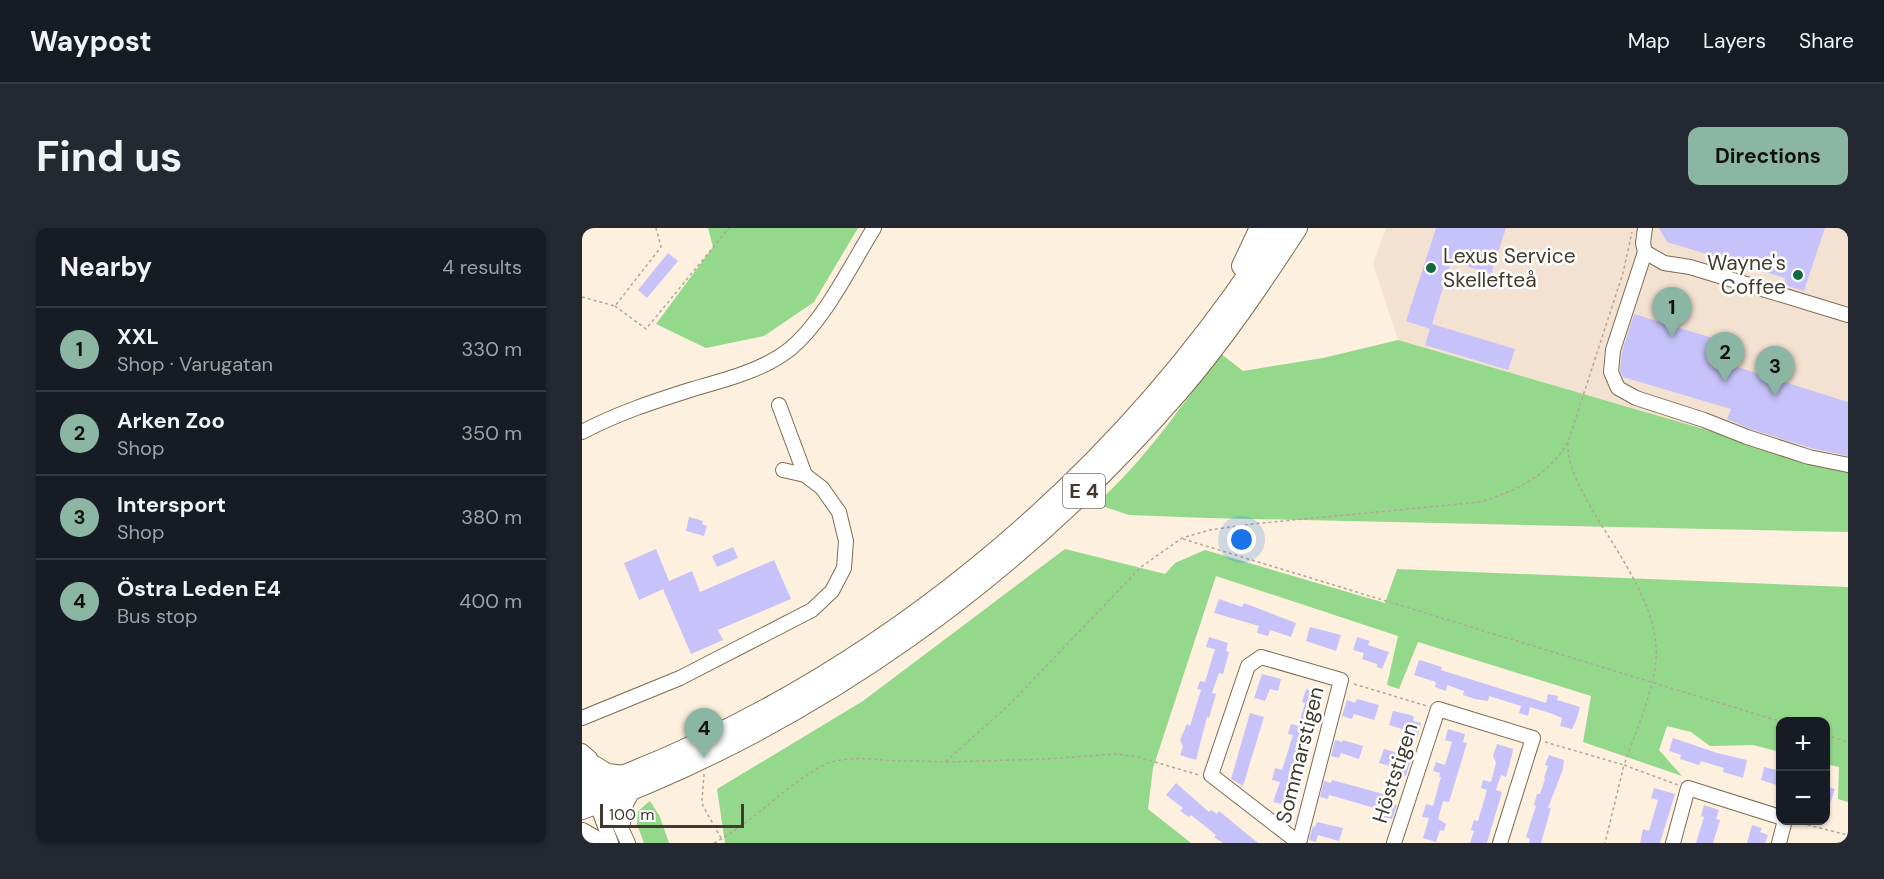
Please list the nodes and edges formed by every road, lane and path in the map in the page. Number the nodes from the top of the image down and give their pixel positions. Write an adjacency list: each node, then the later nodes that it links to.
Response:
1 (656, 228): 11 (path)
2 (729, 228): 11 (path)
3 (874, 228): 15 (street)
4 (1260, 228): 13 (highway)
5 (1279, 228): 13 (highway, E 4)
6 (1297, 228): 33 (highway, E 4)
7 (1633, 228): 16 (path)
8 (1644, 228): 9 (street)
9 (1645, 252): 12 (street); 17 (street)
10 (582, 297): 11 (path)
11 (615, 306)
12 (1848, 315)
13 (1201, 340): 33 (highway, E 4)
14 (779, 405): 19 (street)
15 (582, 432)
16 (1568, 442): 20 (path); 22 (path)
17 (1848, 465)
18 (783, 470): 19 (street)
19 (805, 475): 24 (street)
20 (1182, 538): 22 (path); 29 (path)
21 (1341, 680): 23 (path); 32 (street, Sommarstigen); 47 (street, Sommarstigen)
22 (1652, 681): 25 (path); 30 (path)
23 (1438, 709): 27 (street, Höststigen); 48 (street, Höststigen)
24 (582, 718)
25 (1776, 720)
26 (1830, 736): 28 (path)
27 (1533, 738): 30 (path); 49 (street)
28 (1848, 742)
29 (945, 762): 32 (path); 42 (path)
30 (1624, 765): 35 (path); 50 (path)
31 (702, 771): 42 (path)
32 (1211, 775): 47 (street, Sommarstigen)
33 (629, 783): 34 (highway, E 4); 34 (highway); 39 (street)
34 (591, 784): 39 (street); 44 (street)
35 (1688, 788): 36 (street); 51 (street)
36 (1776, 816)
37 (1784, 825): 52 (street)
38 (1811, 825): 41 (path)
39 (622, 828): 45 (street)
40 (582, 833): 43 (highway)
41 (1848, 835)
42 (721, 839): 46 (path)
43 (599, 843)
44 (610, 843)
45 (628, 843)
46 (714, 843)
47 (1299, 843)
48 (1394, 843)
49 (1500, 843)
50 (1605, 843)
51 (1673, 843)
52 (1779, 843)

